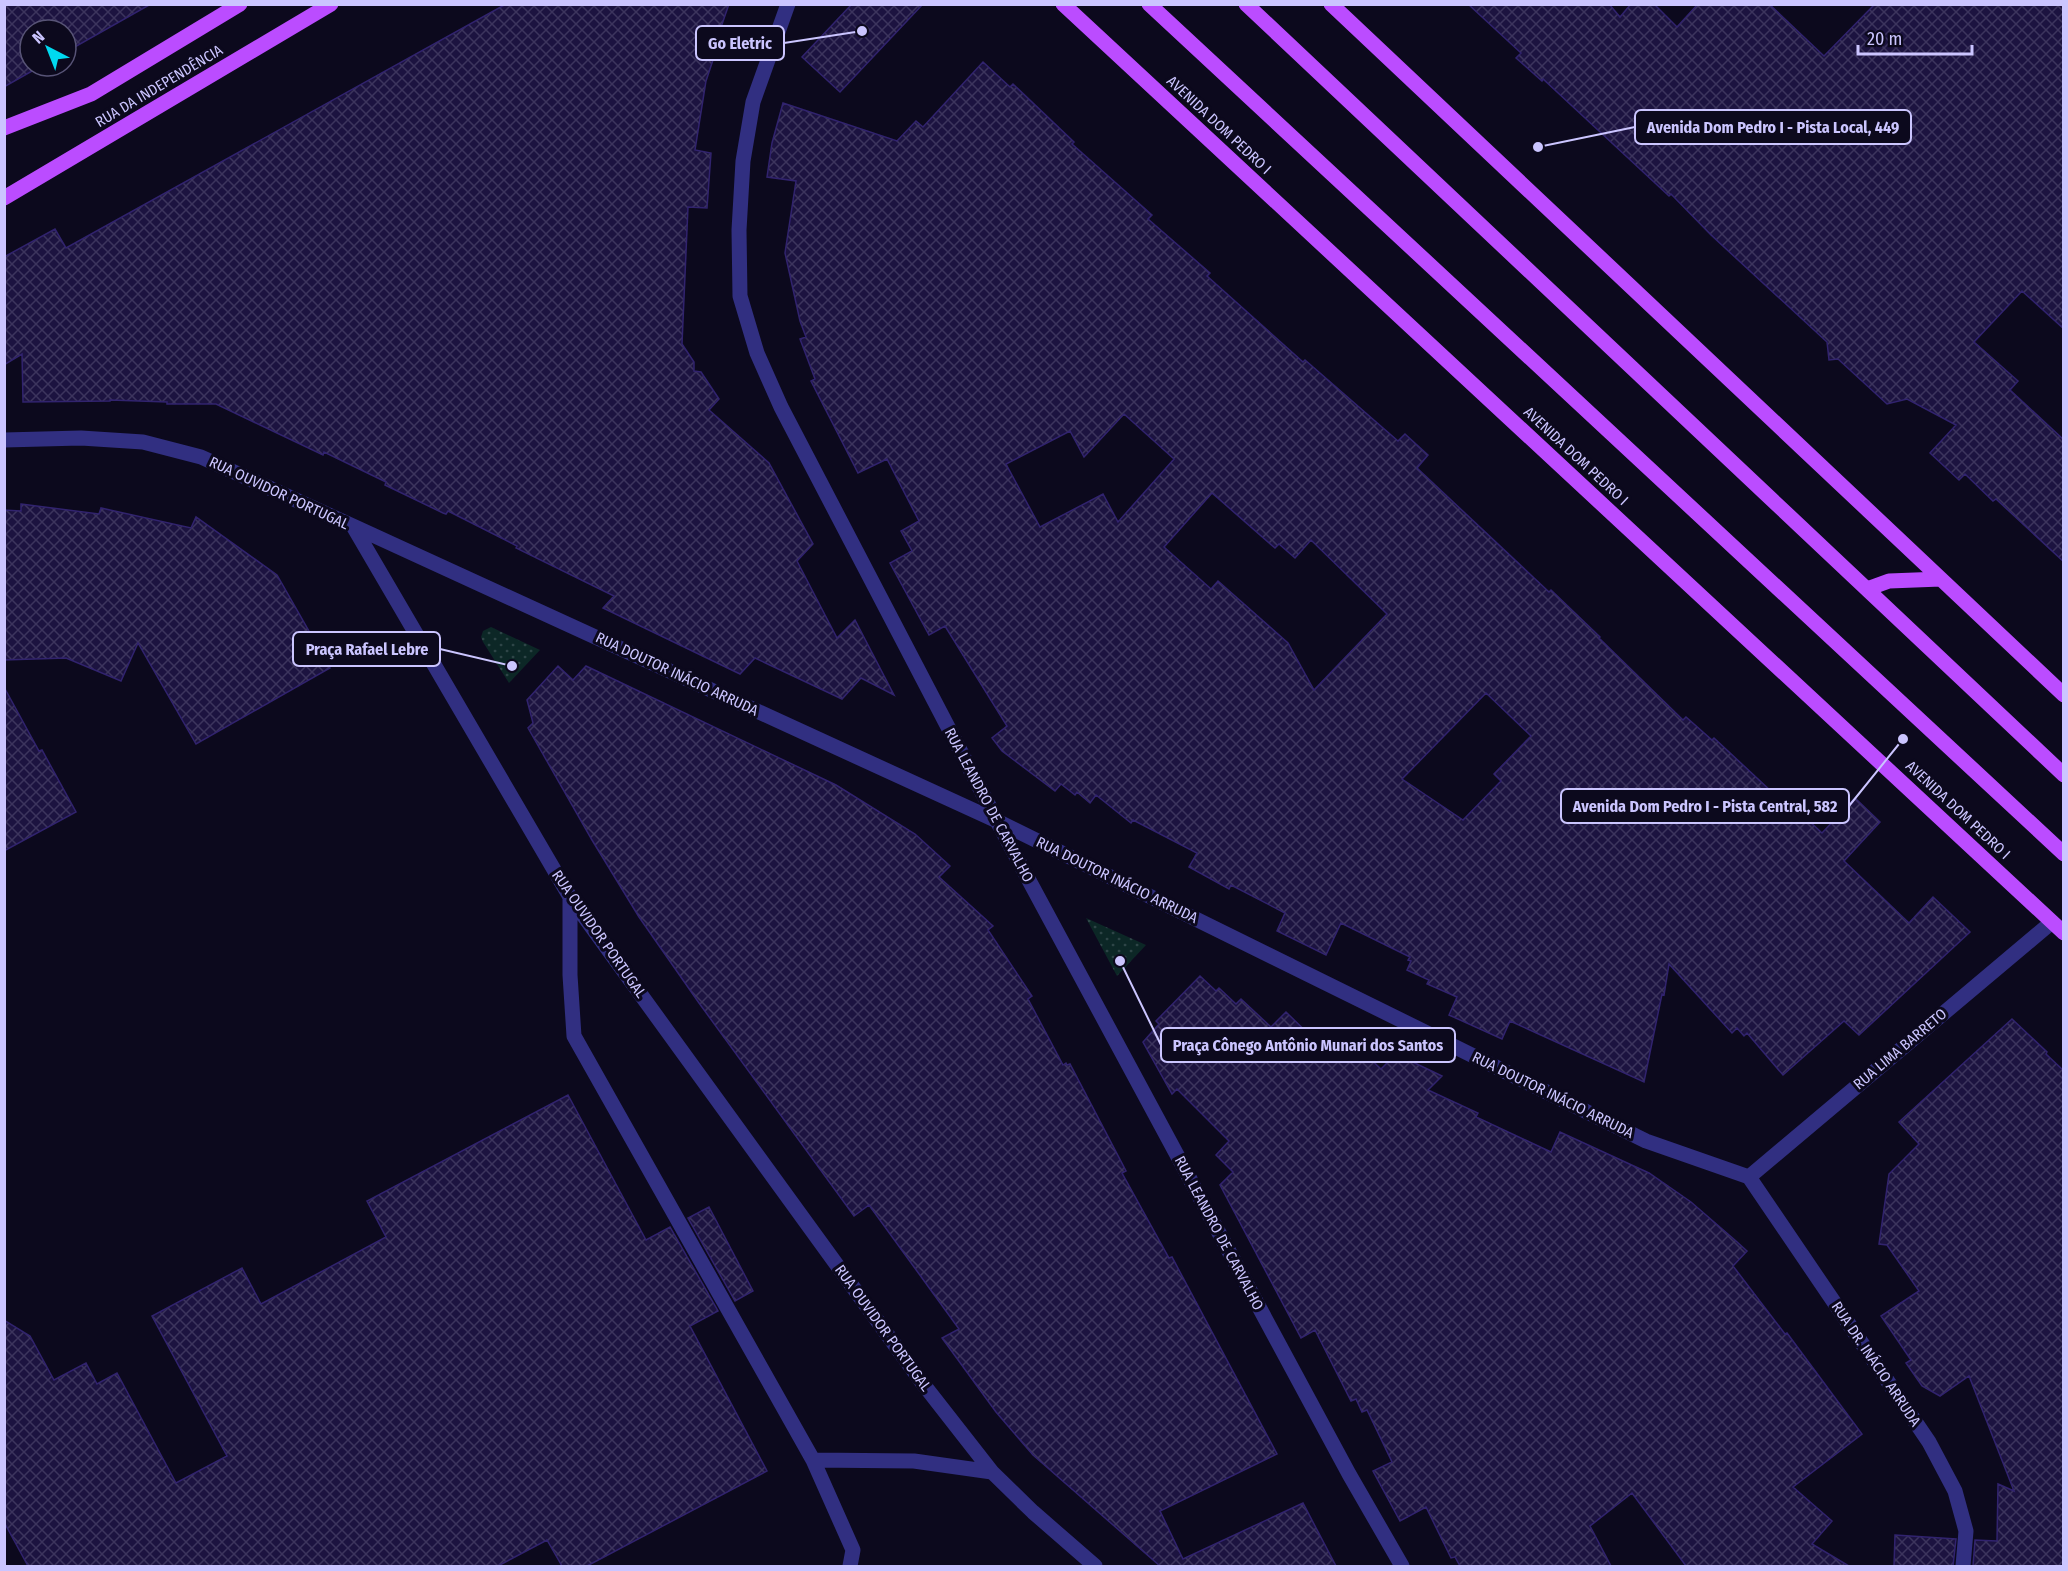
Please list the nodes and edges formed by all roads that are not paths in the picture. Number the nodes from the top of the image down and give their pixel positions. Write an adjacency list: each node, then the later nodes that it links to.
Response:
1 (240, 4): 8 (main road, RUA DA INDEPENDÊNCIA)
2 (331, 4): 9 (main road, RUA DA INDEPENDÊNCIA)
3 (788, 4): 16 (street, RUA LEANDRO DE CARVALHO)
4 (1064, 4): 19 (main road, AVENIDA DOM PEDRO I)
5 (1149, 4): 17 (main road)
6 (1246, 4): 13 (main road)
7 (1331, 4): 12 (main road)
8 (4, 128)
9 (4, 198)
10 (4, 440): 11 (street, RUA OUVIDOR PORTUGAL)
11 (353, 525): 16 (street, RUA DOUTOR INÁCIO ARRUDA); 18 (street, RUA OUVIDOR PORTUGAL)
12 (1941, 579): 13 (main road); 14 (main road)
13 (1867, 589): 15 (main road)
14 (2064, 695)
15 (2064, 775)
16 (997, 821): 21 (street, RUA DOUTOR INÁCIO ARRUDA); 26 (street, RUA LEANDRO DE CARVALHO)
17 (2064, 854)
18 (570, 897): 22 (street); 23 (street, RUA OUVIDOR PORTUGAL)
19 (2052, 922): 20 (main road, AVENIDA DOM PEDRO I); 21 (street, RUA LIMA BARRETO)
20 (2064, 933)
21 (1749, 1177): 27 (street, RUA DR. INÁCIO ARRUDA)
22 (813, 1460): 23 (street); 24 (street)
23 (992, 1472): 25 (street, RUA OUVIDOR PORTUGAL)
24 (850, 1566)
25 (1095, 1566)
26 (1402, 1566)
27 (1963, 1566)

